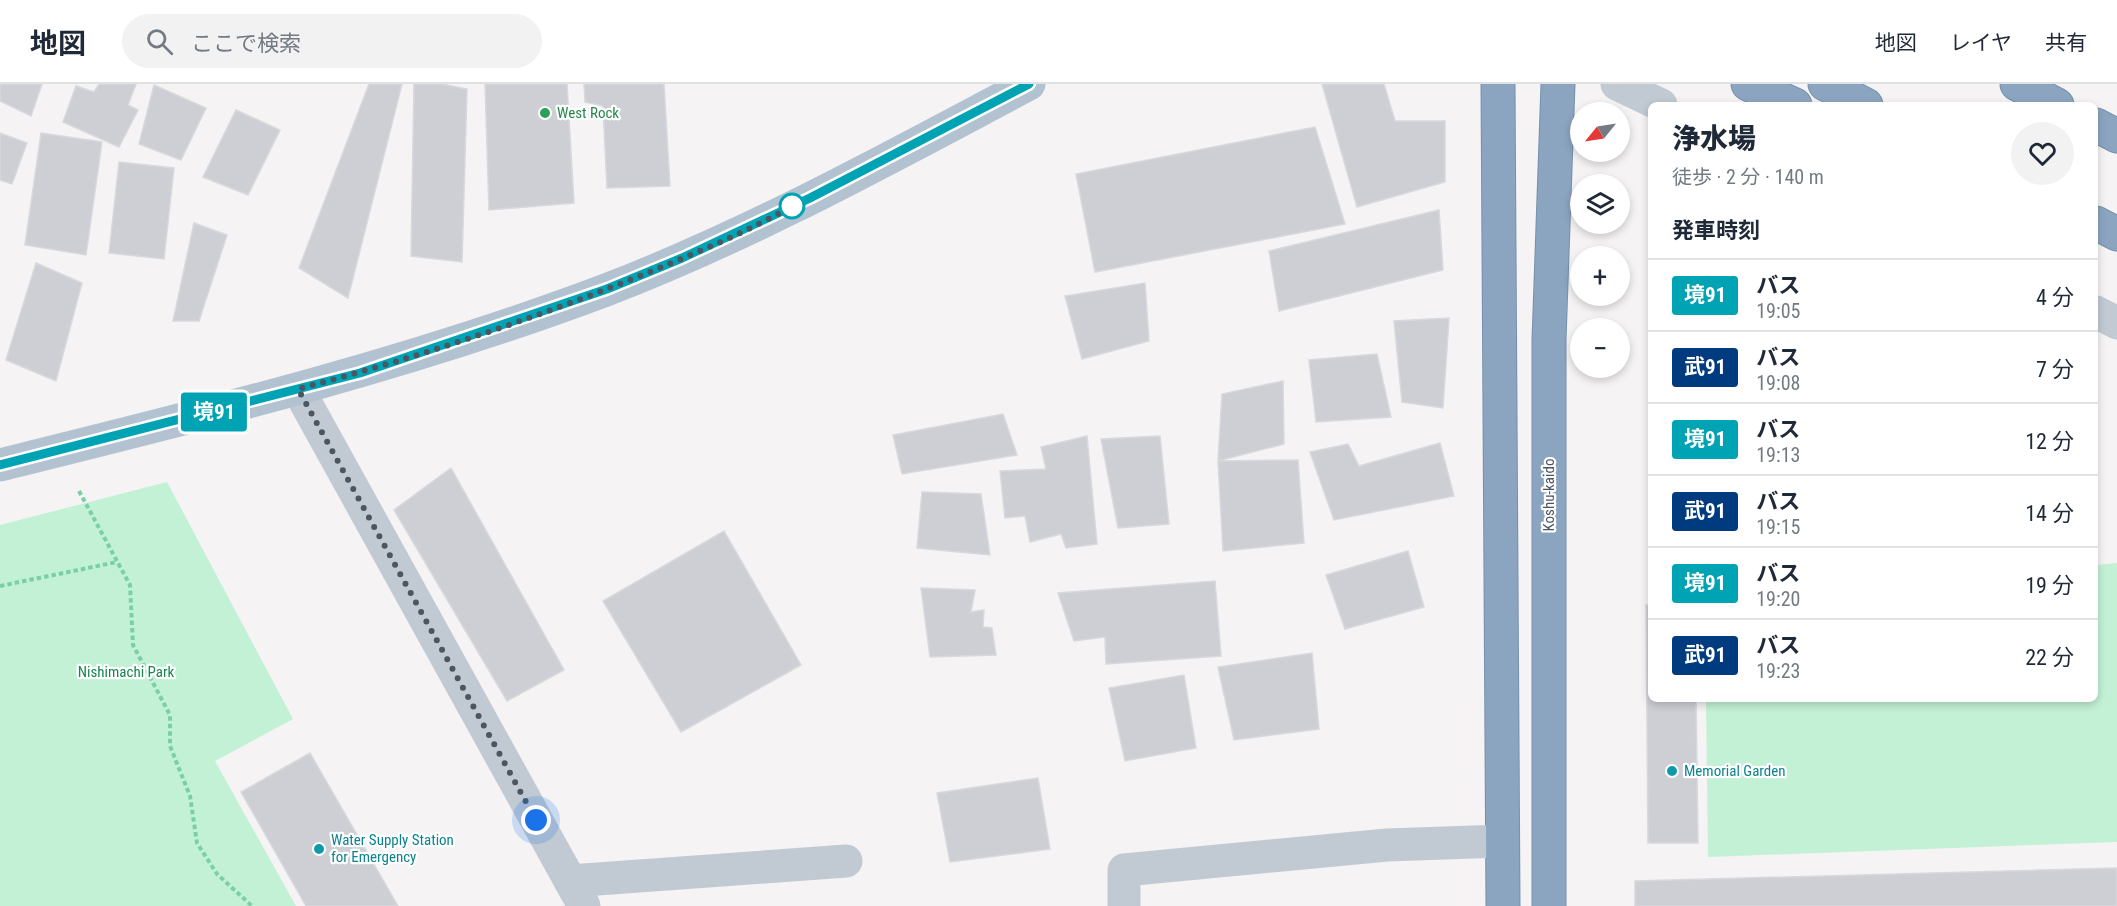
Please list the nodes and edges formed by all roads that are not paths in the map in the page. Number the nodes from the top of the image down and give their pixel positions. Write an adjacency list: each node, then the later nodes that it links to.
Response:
1 (1028, 84): 20 (main road)
2 (1498, 84): 22 (highway)
3 (1558, 84): 27 (highway, Koshu-kaido)
4 (1617, 84): 8 (street)
5 (1748, 84): 9 (highway)
6 (1825, 84): 10 (highway)
7 (2017, 84): 11 (highway)
8 (1655, 102)
9 (1788, 102)
10 (1860, 102)
11 (2052, 102)
12 (2098, 126): 13 (highway)
13 (2117, 136)
14 (2098, 224): 16 (highway)
15 (2098, 231): 17 (highway)
16 (2117, 234)
17 (2117, 239)
18 (2098, 313): 19 (street)
19 (2117, 322)
20 (298, 389): 21 (main road); 24 (street)
21 (0, 465)
22 (1502, 841): 25 (street); 26 (highway)
23 (846, 861): 24 (street)
24 (577, 894)
25 (1124, 906)
26 (1503, 906)
27 (1549, 906)

